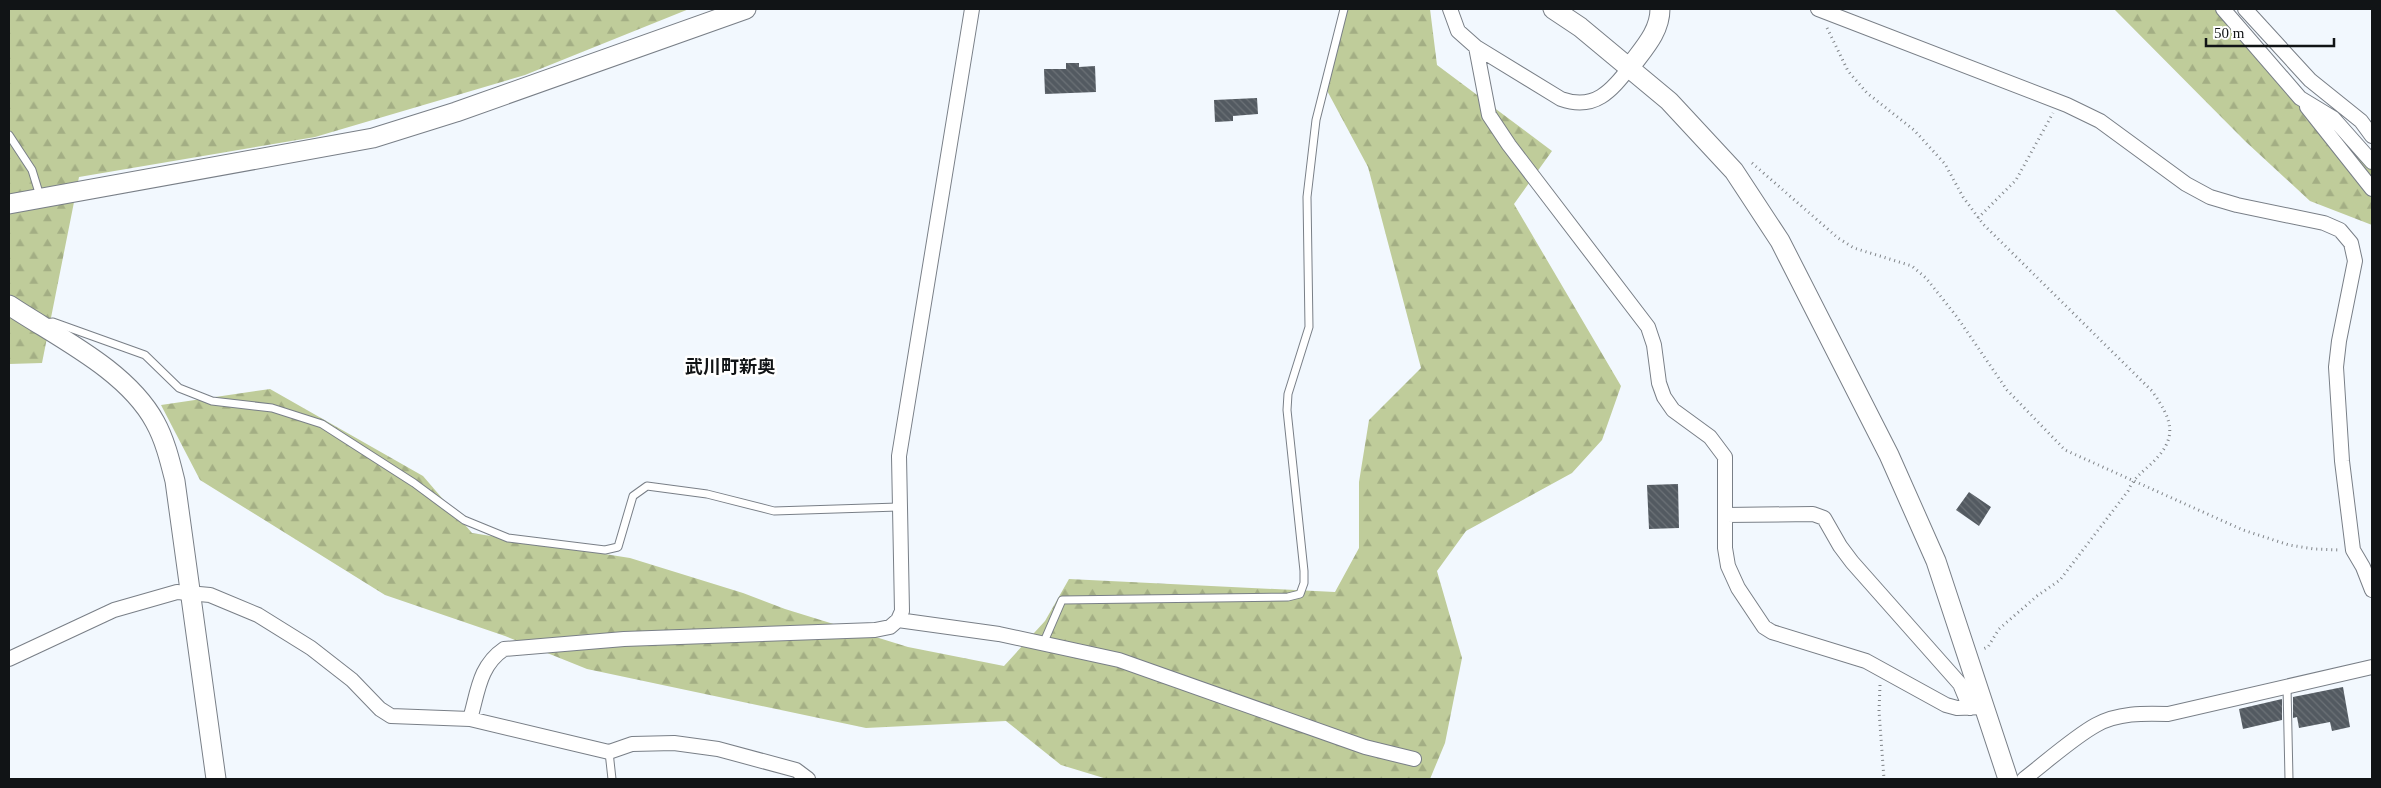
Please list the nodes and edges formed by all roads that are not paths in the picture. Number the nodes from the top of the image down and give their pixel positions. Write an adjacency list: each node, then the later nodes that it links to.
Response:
1 (746, 9): 17 (street)
2 (972, 9): 21 (street)
3 (1344, 9): 26 (lane)
4 (1450, 9): 10 (street)
5 (1553, 9): 11 (street)
6 (1660, 9): 11 (street)
7 (2223, 9): 12 (street)
8 (2245, 9): 14 (street)
9 (1821, 10): 23 (street)
10 (1476, 47): 11 (street); 22 (street)
11 (1630, 67): 30 (street)
12 (2300, 98): 15 (street); 16 (street)
13 (9, 135): 17 (lane)
14 (2372, 136)
15 (2372, 162)
16 (2372, 189)
17 (40, 198): 18 (street)
18 (9, 204)
19 (9, 305): 20 (street)
20 (37, 324): 21 (lane); 24 (street)
21 (898, 507): 25 (street)
22 (1725, 516): 30 (street); 30 (street)
23 (2372, 590)
24 (190, 592): 27 (street); 31 (street); 34 (street)
25 (898, 620): 26 (street); 31 (street)
26 (1043, 644): 33 (street)
27 (9, 659)
28 (2372, 667): 29 (street)
29 (2287, 687): 38 (street); 39 (lane)
30 (1977, 708): 37 (street)
31 (470, 719): 32 (street)
32 (609, 752): 35 (lane); 36 (street)
33 (1414, 759)
34 (216, 779)
35 (612, 779)
36 (808, 779)
37 (2008, 779)
38 (2024, 779)
39 (2289, 779)

